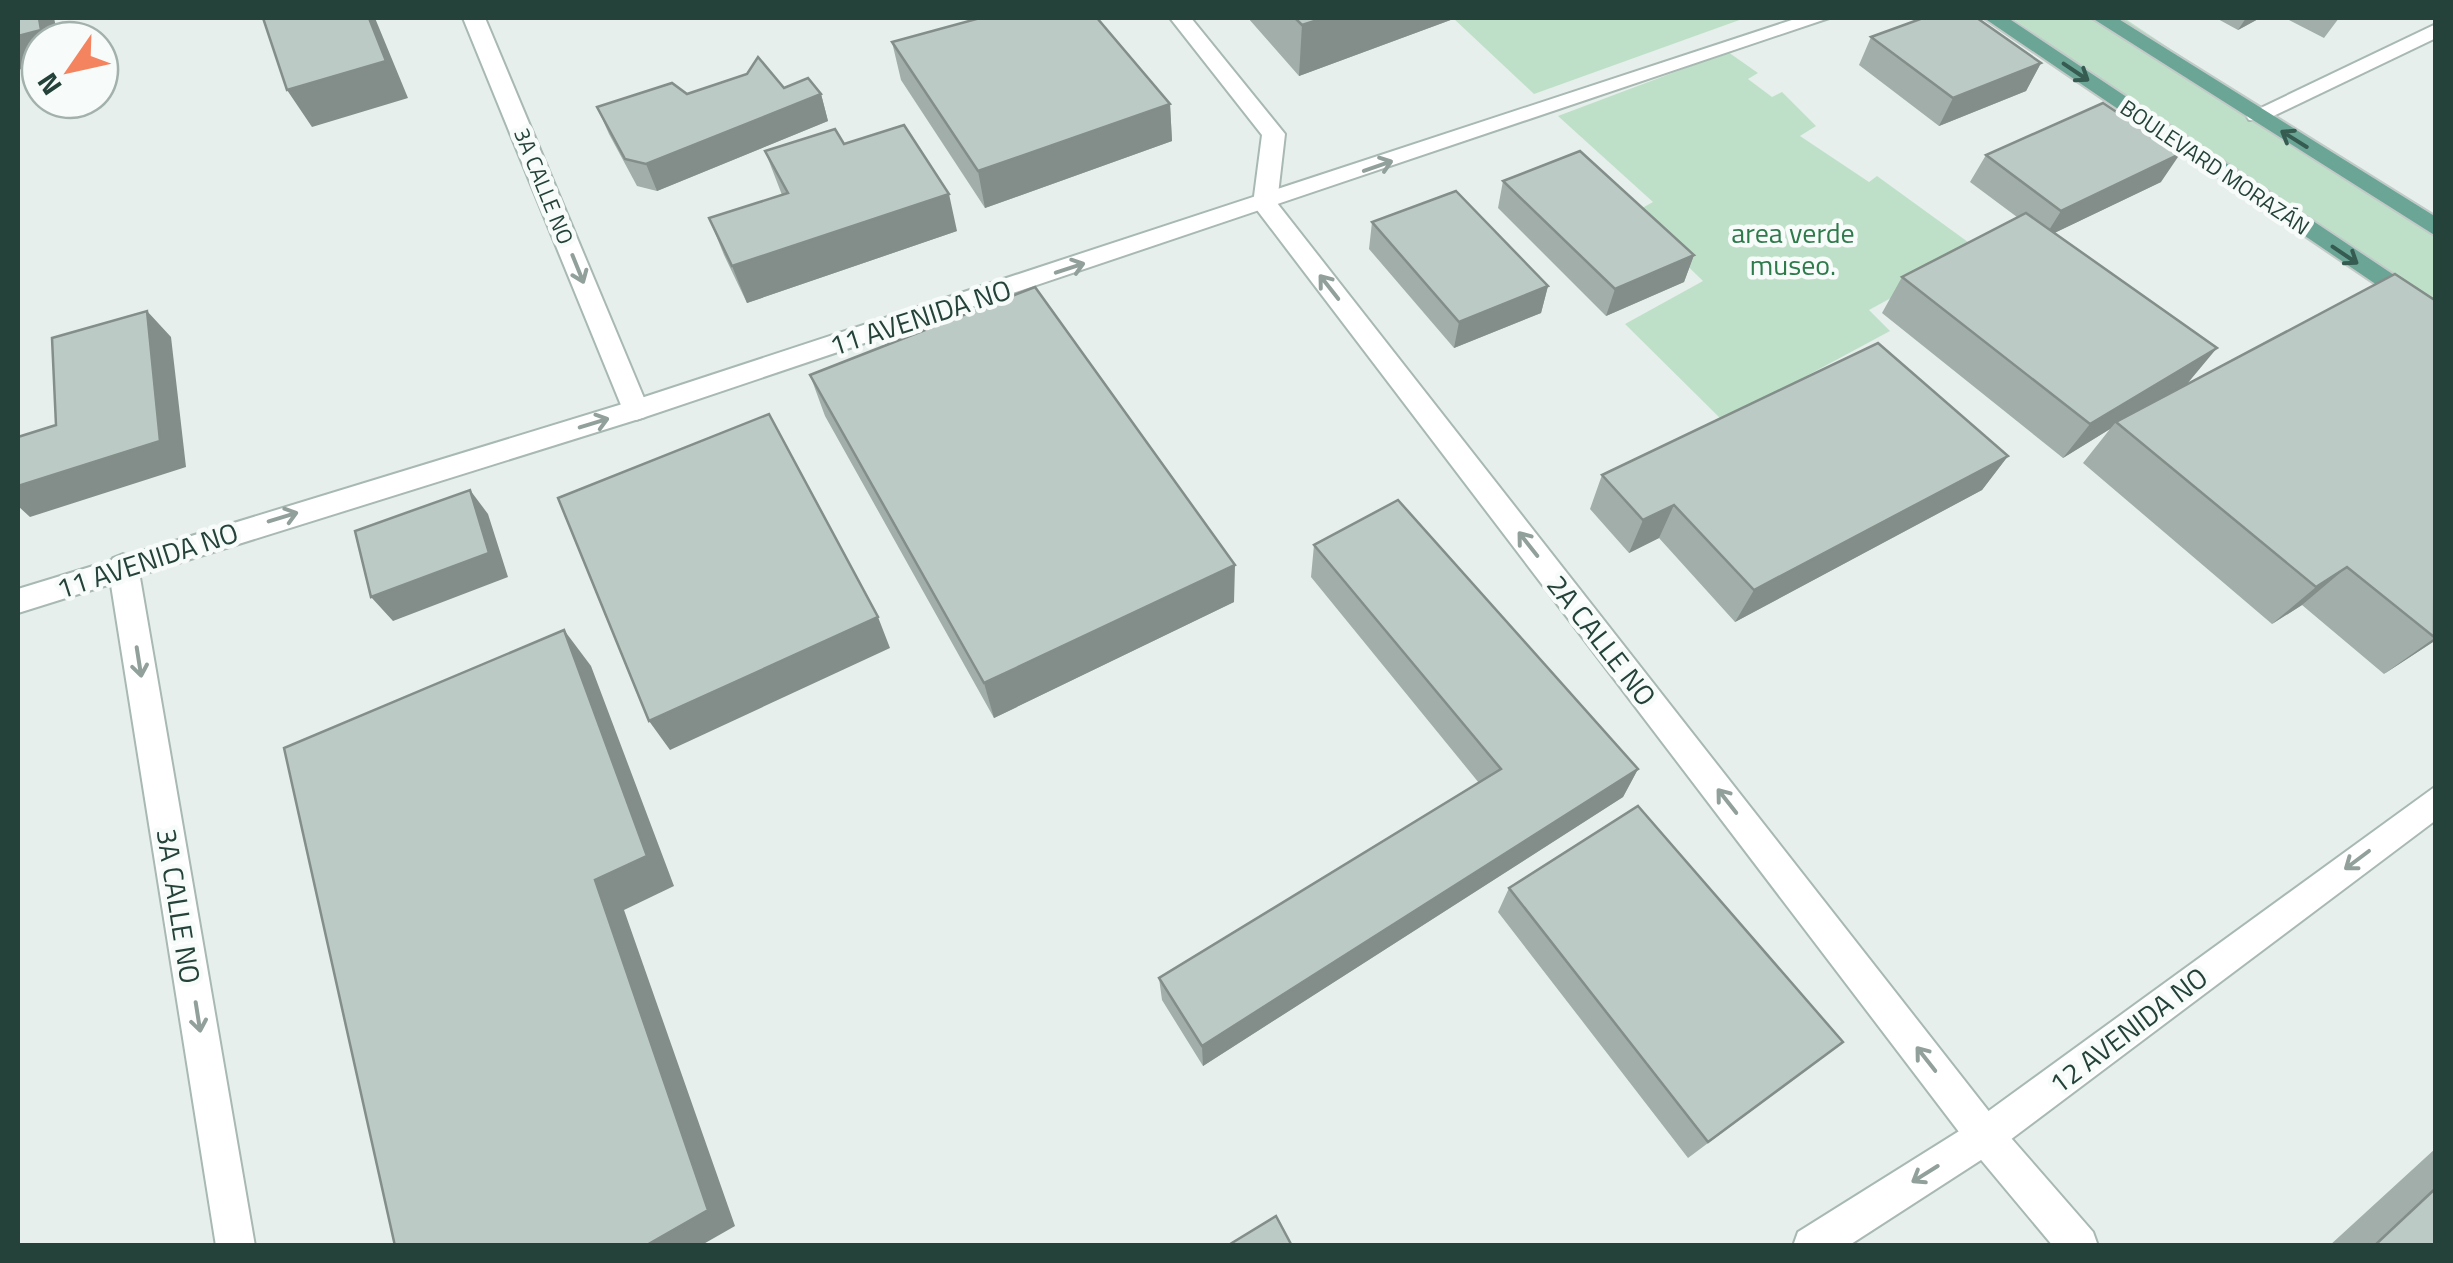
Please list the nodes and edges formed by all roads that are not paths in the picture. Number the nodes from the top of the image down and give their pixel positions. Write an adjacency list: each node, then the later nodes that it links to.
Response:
1 (474, 18): 11 (street, 3A CALLE NO, one-way to 11)
2 (1180, 18): 8 (street)
3 (1818, 18): 8 (street, 11 AVENIDA NO, one-way to 3)
4 (1995, 18): 10 (main road, BOULEVARD MORAZÁN, one-way to 10)
5 (2102, 18): 7 (main road)
6 (2436, 30): 7 (street)
7 (2257, 115): 9 (main road, one-way to 7)
8 (1265, 204): 11 (street, 11 AVENIDA NO, one-way to 8); 15 (street, 2A CALLE NO, one-way to 8)
9 (2436, 228)
10 (2436, 316)
11 (636, 410): 12 (street, 11 AVENIDA NO, one-way to 11)
12 (123, 566): 13 (street, 11 AVENIDA NO); 16 (street, 3A CALLE NO, one-way to 16)
13 (18, 601)
14 (2436, 802): 15 (street, 12 AVENIDA NO, one-way to 15)
15 (1985, 1136): 17 (street, 12 AVENIDA NO, one-way to 17); 18 (street, 2A CALLE NO)
16 (236, 1246)
17 (1812, 1246)
18 (2079, 1246)

